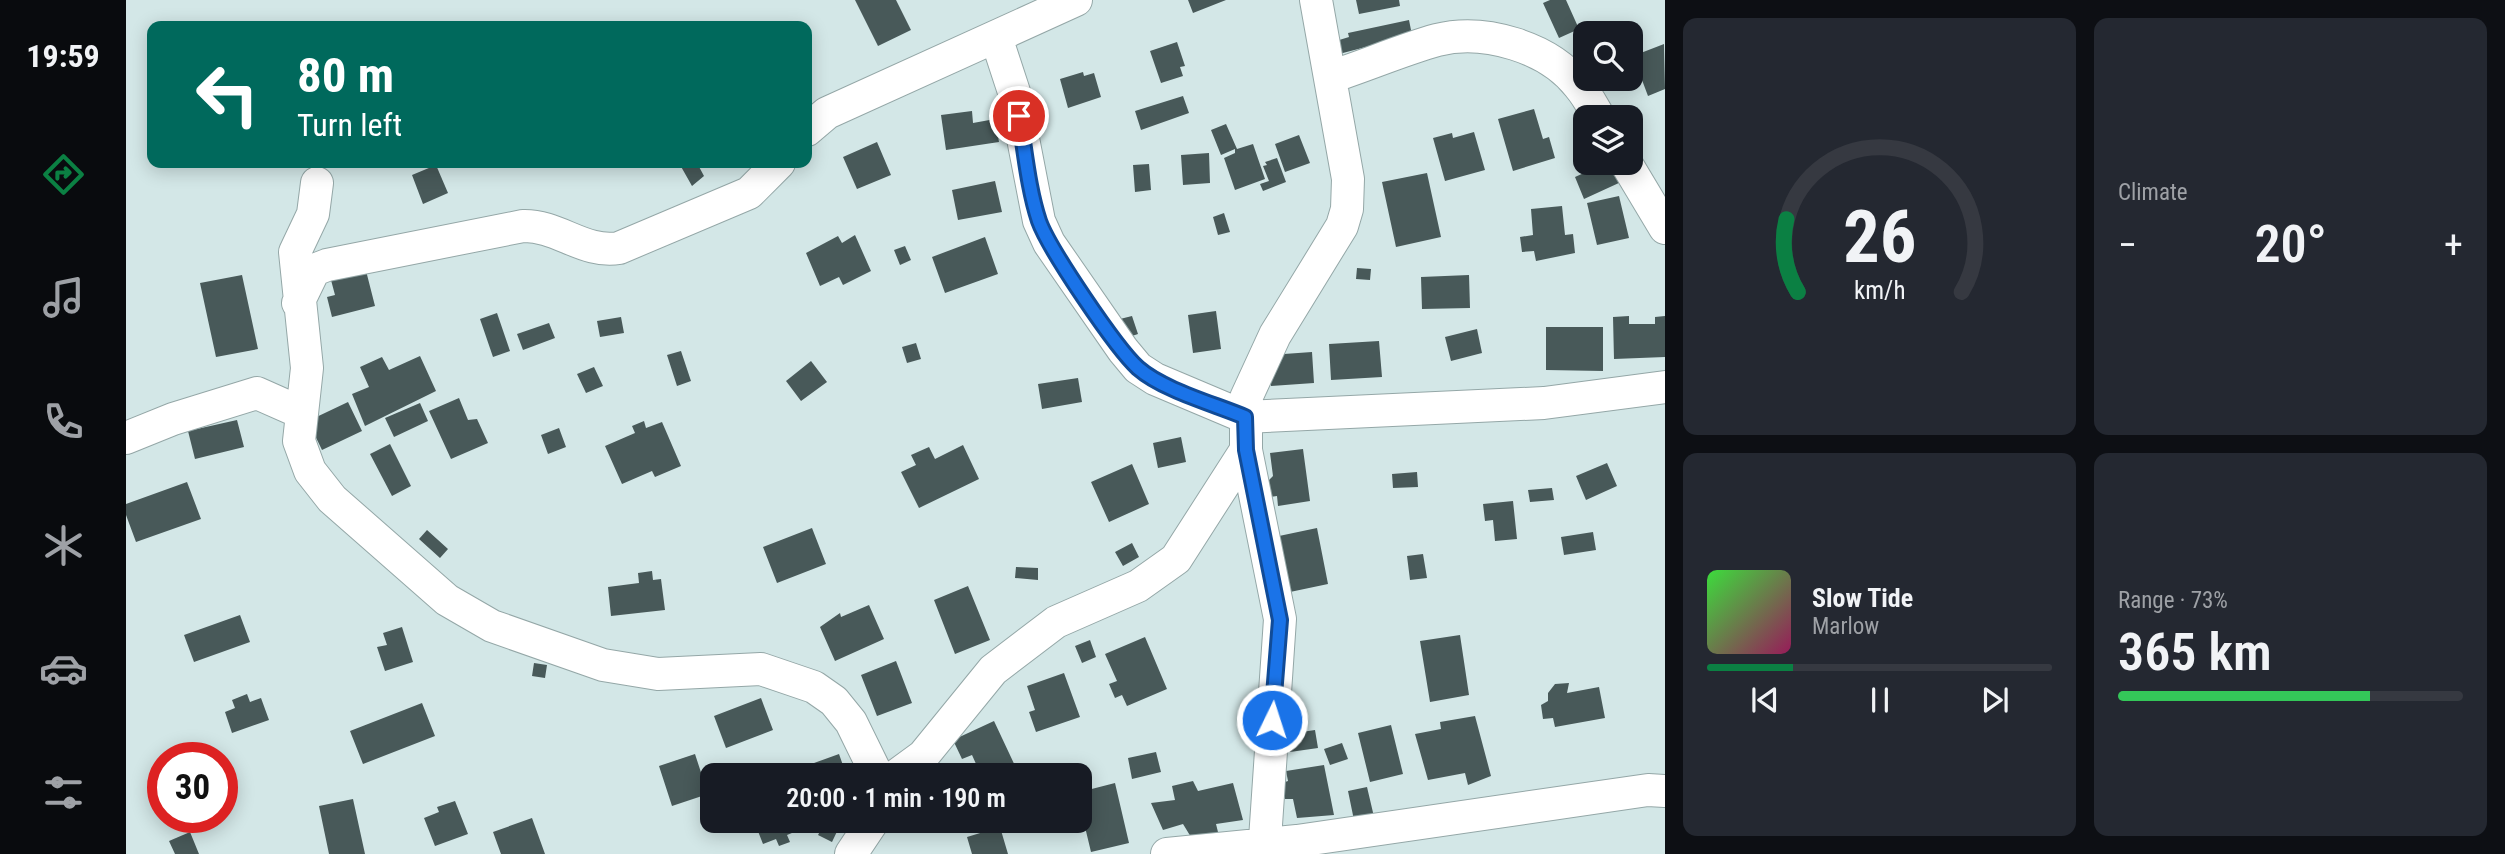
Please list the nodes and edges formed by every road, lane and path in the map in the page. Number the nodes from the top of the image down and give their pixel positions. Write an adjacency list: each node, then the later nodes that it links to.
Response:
1 (1076, 0): 3 (street)
2 (1316, 0): 4 (street)
3 (996, 37): 6 (street); 14 (street)
4 (1330, 77): 5 (street); 14 (street)
5 (1592, 105)
6 (812, 126)
7 (774, 168): 11 (street)
8 (1633, 175): 10 (street)
9 (317, 183): 11 (street)
10 (1665, 228)
11 (298, 303): 13 (street)
12 (1665, 387): 14 (street)
13 (302, 413): 15 (street); 17 (street)
14 (1245, 417): 16 (street)
15 (126, 438)
16 (1246, 450): 18 (street); 21 (street)
17 (871, 763)
18 (913, 763)
19 (1665, 791): 21 (street)
20 (865, 833): 22 (street)
21 (1264, 848): 23 (street)
22 (851, 854)
23 (1167, 854)

